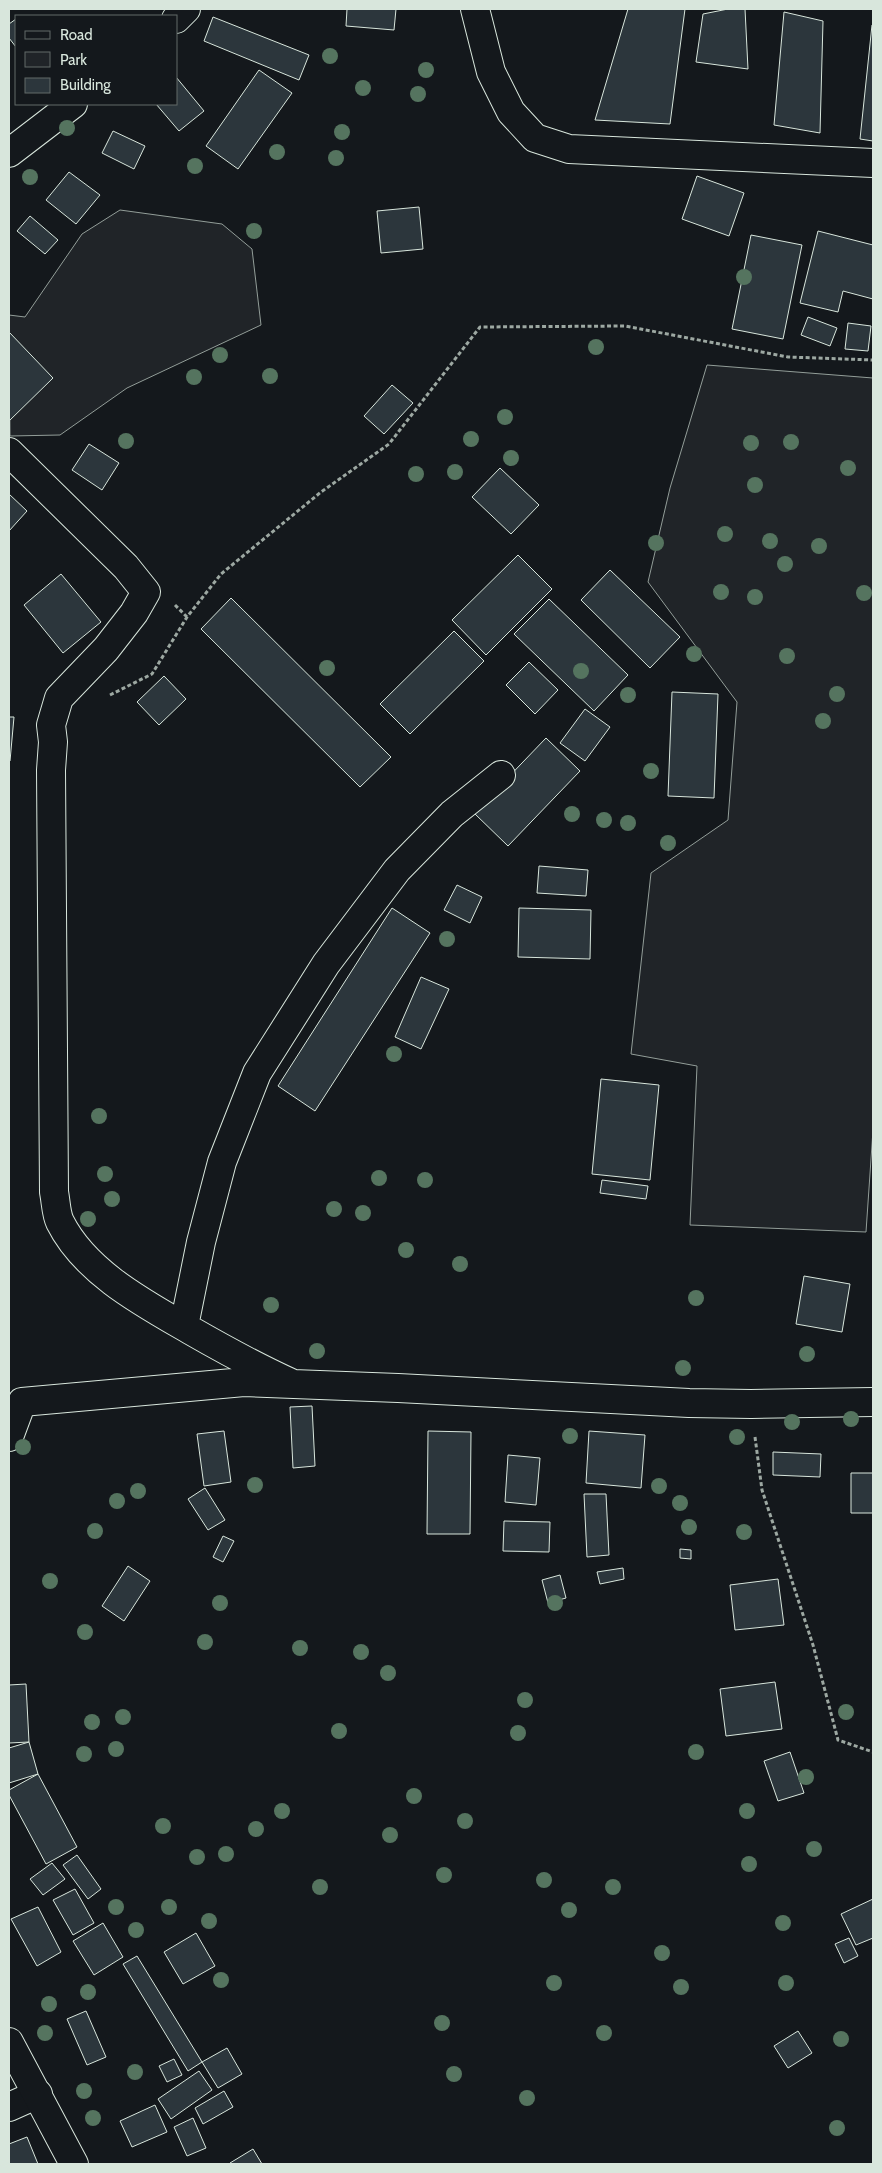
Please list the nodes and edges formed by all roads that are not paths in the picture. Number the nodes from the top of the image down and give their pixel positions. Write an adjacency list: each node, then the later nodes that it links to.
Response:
1 (475, 9): 4 (street)
2 (72, 105): 3 (street)
3 (9, 153)
4 (873, 163)
5 (9, 452): 7 (street)
6 (501, 775): 7 (street)
7 (184, 1326): 8 (street)
8 (290, 1383): 9 (street); 10 (street)
9 (873, 1402)
10 (9, 1438)
11 (9, 2042): 12 (street)
12 (38, 2094): 13 (street); 14 (street)
13 (9, 2107)
14 (74, 2164)

